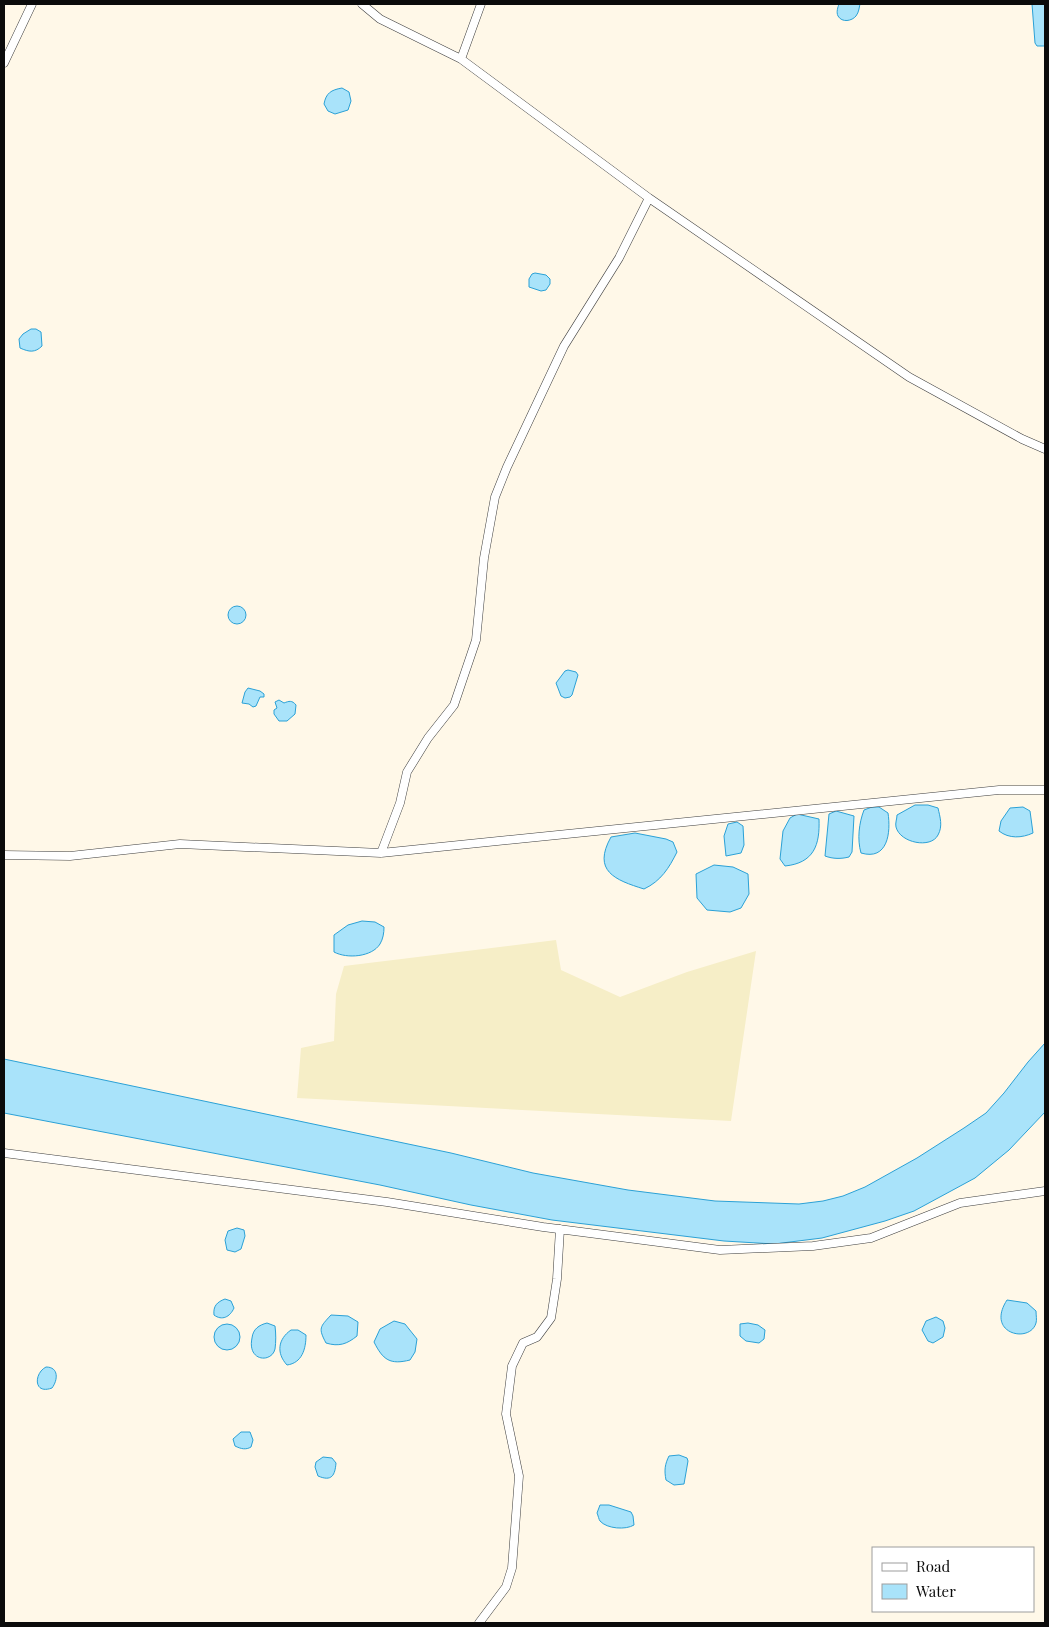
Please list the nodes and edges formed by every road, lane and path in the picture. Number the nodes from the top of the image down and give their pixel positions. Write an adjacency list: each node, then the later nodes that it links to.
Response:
1 (32, 4): 5 (street)
2 (362, 4): 4 (street)
3 (481, 4): 4 (street)
4 (461, 59): 6 (street)
5 (4, 63)
6 (649, 198): 7 (street); 9 (street)
7 (1045, 449)
8 (1045, 790): 9 (street)
9 (381, 853): 10 (street)
10 (4, 855)
11 (4, 1153): 13 (street)
12 (1045, 1191): 13 (street)
13 (560, 1229): 14 (street)
14 (479, 1623)

